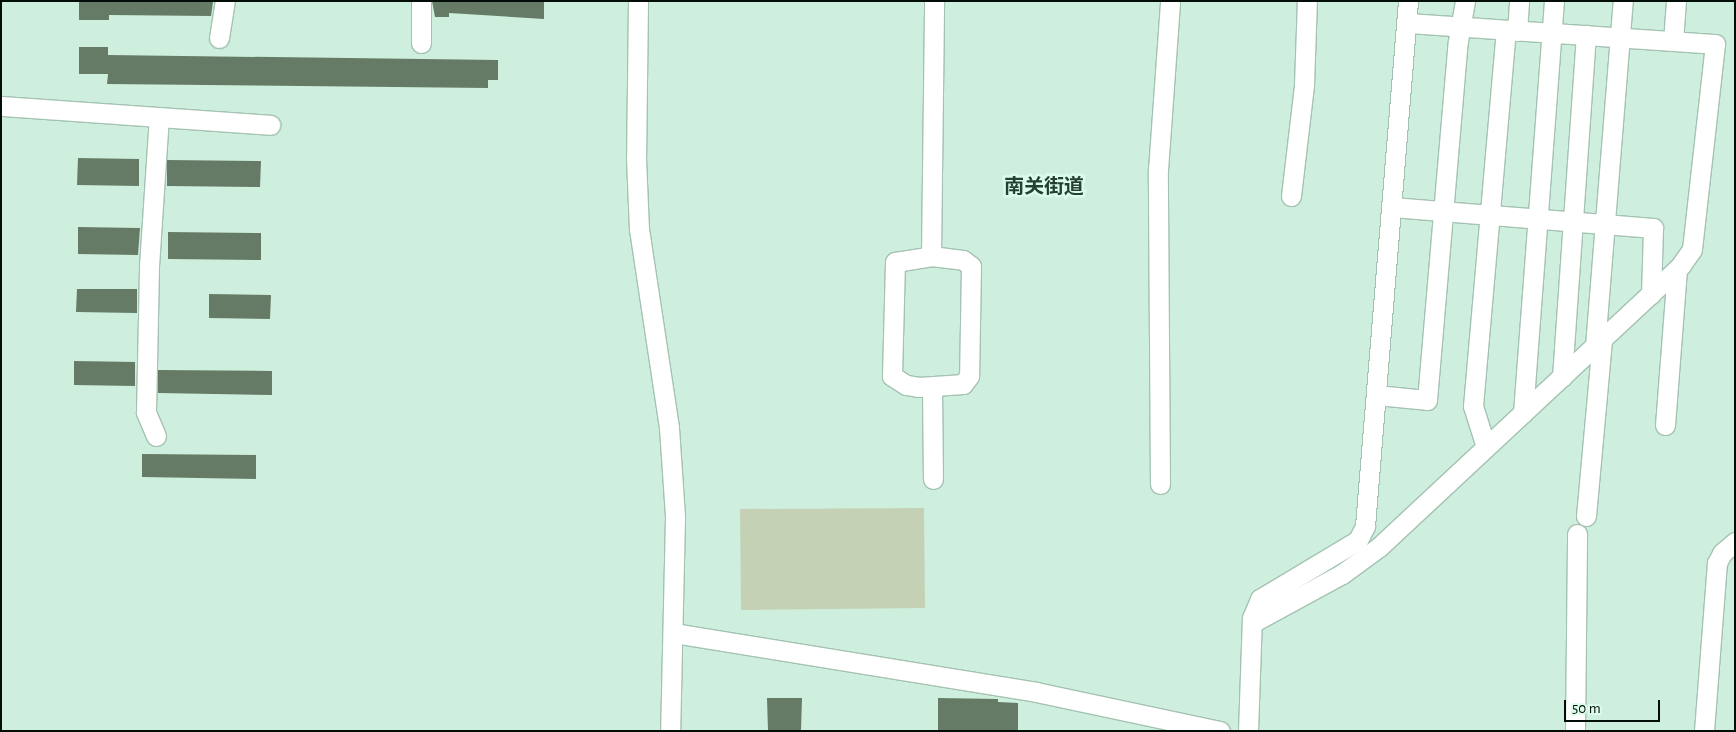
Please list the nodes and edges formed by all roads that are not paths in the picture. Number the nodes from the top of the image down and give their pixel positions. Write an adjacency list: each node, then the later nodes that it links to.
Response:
1 (225, 1): 18 (street)
2 (421, 1): 21 (street)
3 (638, 1): 51 (street)
4 (934, 1): 32 (street)
5 (1170, 1): 44 (street)
6 (1307, 1): 25 (street)
7 (1408, 1): 13 (street)
8 (1465, 1): 14 (street)
9 (1519, 1): 15 (street)
10 (1554, 1): 16 (street)
11 (1623, 1): 19 (street)
12 (1676, 1): 20 (street)
13 (1407, 23): 14 (street); 26 (street)
14 (1463, 27): 15 (street); 27 (street)
15 (1512, 30): 16 (street); 28 (street)
16 (1552, 33): 17 (street); 29 (street)
17 (1586, 35): 19 (street); 30 (street)
18 (219, 38)
19 (1620, 38): 20 (street); 31 (street)
20 (1673, 41): 33 (street)
21 (421, 43)
22 (1, 106): 23 (street)
23 (159, 117): 24 (street); 41 (street)
24 (270, 125)
25 (1291, 196)
26 (1392, 207): 27 (street); 38 (street)
27 (1445, 211): 28 (street); 38 (street)
28 (1490, 215): 29 (street); 42 (street)
29 (1538, 219): 30 (street); 39 (street)
30 (1573, 222): 31 (street); 36 (street)
31 (1606, 224): 34 (street); 35 (street)
32 (931, 256): 37 (street); 37 (street)
33 (1677, 269): 34 (street); 40 (street)
34 (1650, 294): 35 (street)
35 (1598, 343): 36 (street); 45 (street)
36 (1562, 376): 39 (street)
37 (932, 386): 43 (street)
38 (1376, 395): 46 (street)
39 (1523, 413): 42 (street)
40 (1664, 425)
41 (156, 436)
42 (1486, 447): 49 (street)
43 (933, 479)
44 (1160, 484)
45 (1586, 516)
46 (1362, 533): 49 (street); 50 (street)
47 (1577, 534): 57 (street)
48 (1735, 542): 58 (street)
49 (1379, 547): 50 (street)
50 (1252, 623): 56 (street)
51 (673, 633): 52 (street); 54 (street)
52 (1140, 722): 53 (street)
53 (1170, 725): 55 (street)
54 (670, 731)
55 (1220, 731)
56 (1248, 731)
57 (1575, 731)
58 (1704, 731)

